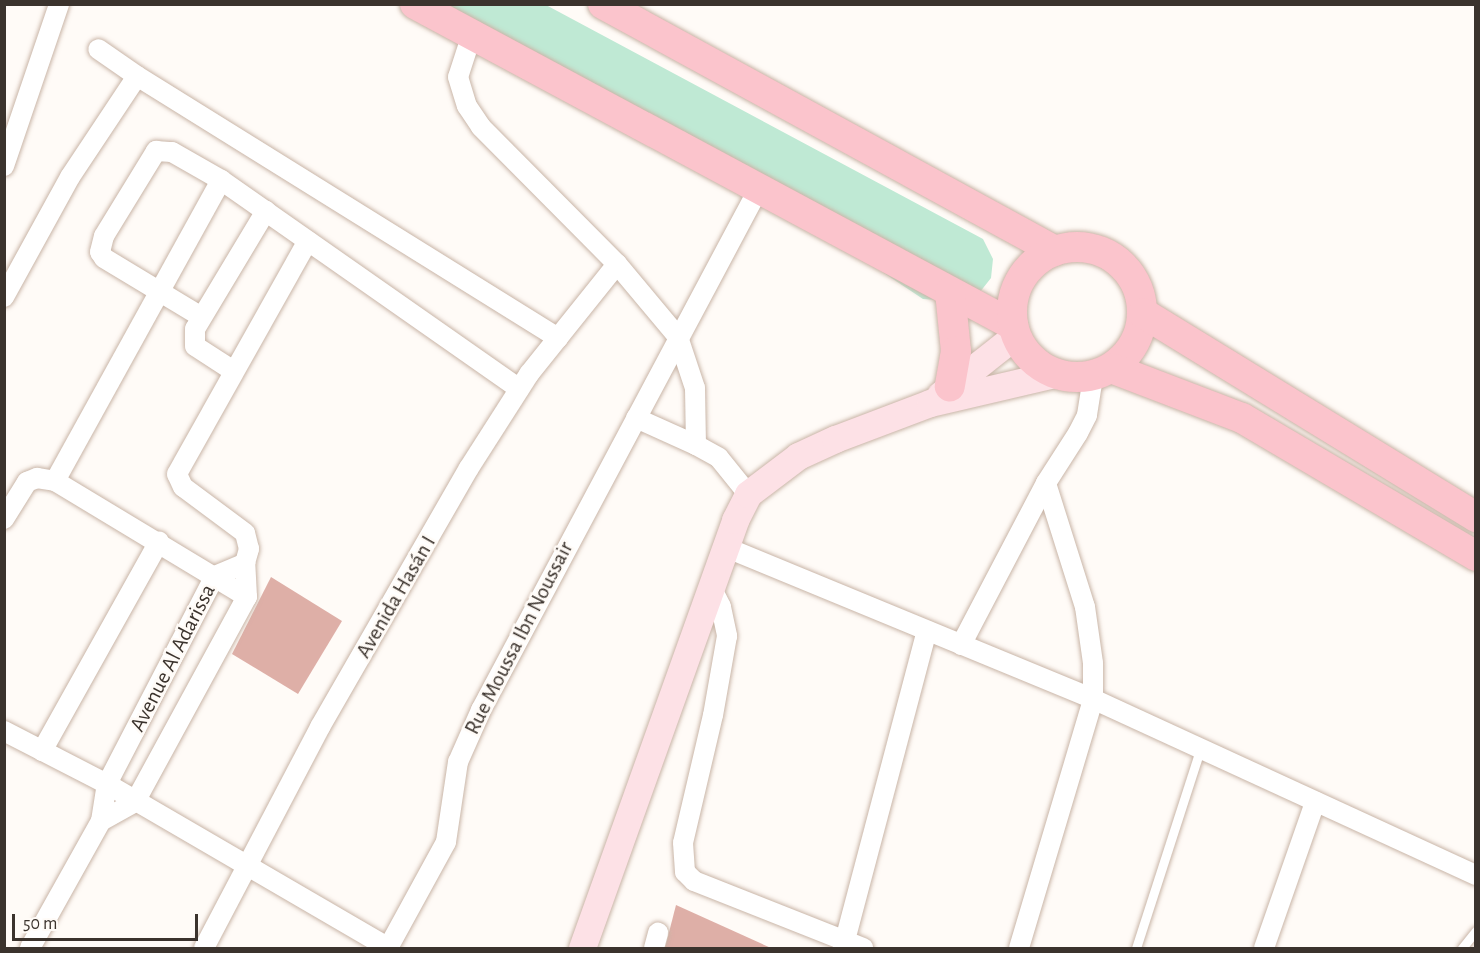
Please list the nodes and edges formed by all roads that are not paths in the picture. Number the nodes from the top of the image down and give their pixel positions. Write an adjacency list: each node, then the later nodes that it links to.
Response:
1 (59, 4): 7 (street)
2 (415, 4): 4 (main road)
3 (603, 4): 12 (main road)
4 (472, 34): 9 (main road); 13 (street)
5 (98, 49): 6 (street)
6 (137, 76): 16 (street); 21 (street)
7 (4, 166)
8 (221, 180): 10 (street); 14 (street); 14 (street)
9 (758, 190): 15 (main road); 20 (street, Rue Moussa Ibn Noussair)
10 (266, 211): 11 (street); 18 (street)
11 (308, 241): 22 (street); 25 (street)
12 (1055, 251): 17 (main road); 19 (main road)
13 (617, 264): 20 (street); 21 (street, Avenida Hasán I)
14 (159, 292): 18 (street); 29 (street)
15 (950, 292): 19 (main road); 26 (main road)
16 (4, 297)
17 (1143, 313): 23 (main road); 32 (main road)
18 (200, 316): 22 (street)
19 (1015, 330): 24 (main road); 26 (main road)
20 (678, 337): 27 (street, Rue Moussa Ibn Noussair); 28 (street)
21 (558, 338): 25 (street, Avenida Hasán I)
22 (232, 370): 37 (street)
23 (1102, 372): 24 (main road); 30 (street); 36 (main road)
24 (1055, 374): 26 (main road)
25 (519, 389): 51 (street, Avenida Hasán I)
26 (940, 394): 31 (main road)
27 (636, 418): 28 (street); 57 (street, Rue Moussa Ibn Noussair)
28 (696, 445): 31 (street)
29 (55, 481): 33 (street); 34 (street)
30 (1046, 483): 42 (street); 43 (street)
31 (748, 494): 35 (main road)
32 (1476, 517)
33 (4, 519)
34 (159, 542): 38 (street); 45 (street)
35 (725, 547): 39 (main road); 41 (street)
36 (1476, 556)
37 (245, 563): 38 (street, Avenue Al Adarissa); 40 (street, Avenue Al Adarissa)
38 (215, 576): 40 (street); 47 (street, Avenue Al Adarissa)
39 (711, 587): 54 (street); 58 (main road)
40 (248, 597): 48 (street, Avenue Al Adarissa)
41 (927, 631): 42 (street); 54 (street)
42 (961, 645): 43 (street)
43 (1094, 699): 46 (street); 60 (street)
44 (4, 731): 45 (street)
45 (42, 750): 47 (street)
46 (1200, 750): 49 (street); 61 (lane)
47 (107, 784): 48 (street); 50 (street, Avenue Al Adarissa)
48 (135, 802): 50 (street); 51 (street)
49 (1315, 802): 52 (street); 62 (street)
50 (101, 821): 55 (street, Avenue Al Adarissa)
51 (244, 867): 56 (street, Avenida Hasán I); 57 (street)
52 (1476, 875)
53 (1476, 931): 63 (lane)
54 (844, 944): 59 (street)
55 (30, 948)
56 (204, 948)
57 (389, 948)
58 (582, 948)
59 (863, 948)
60 (1019, 948)
61 (1136, 948)
62 (1264, 948)
63 (1462, 948)

